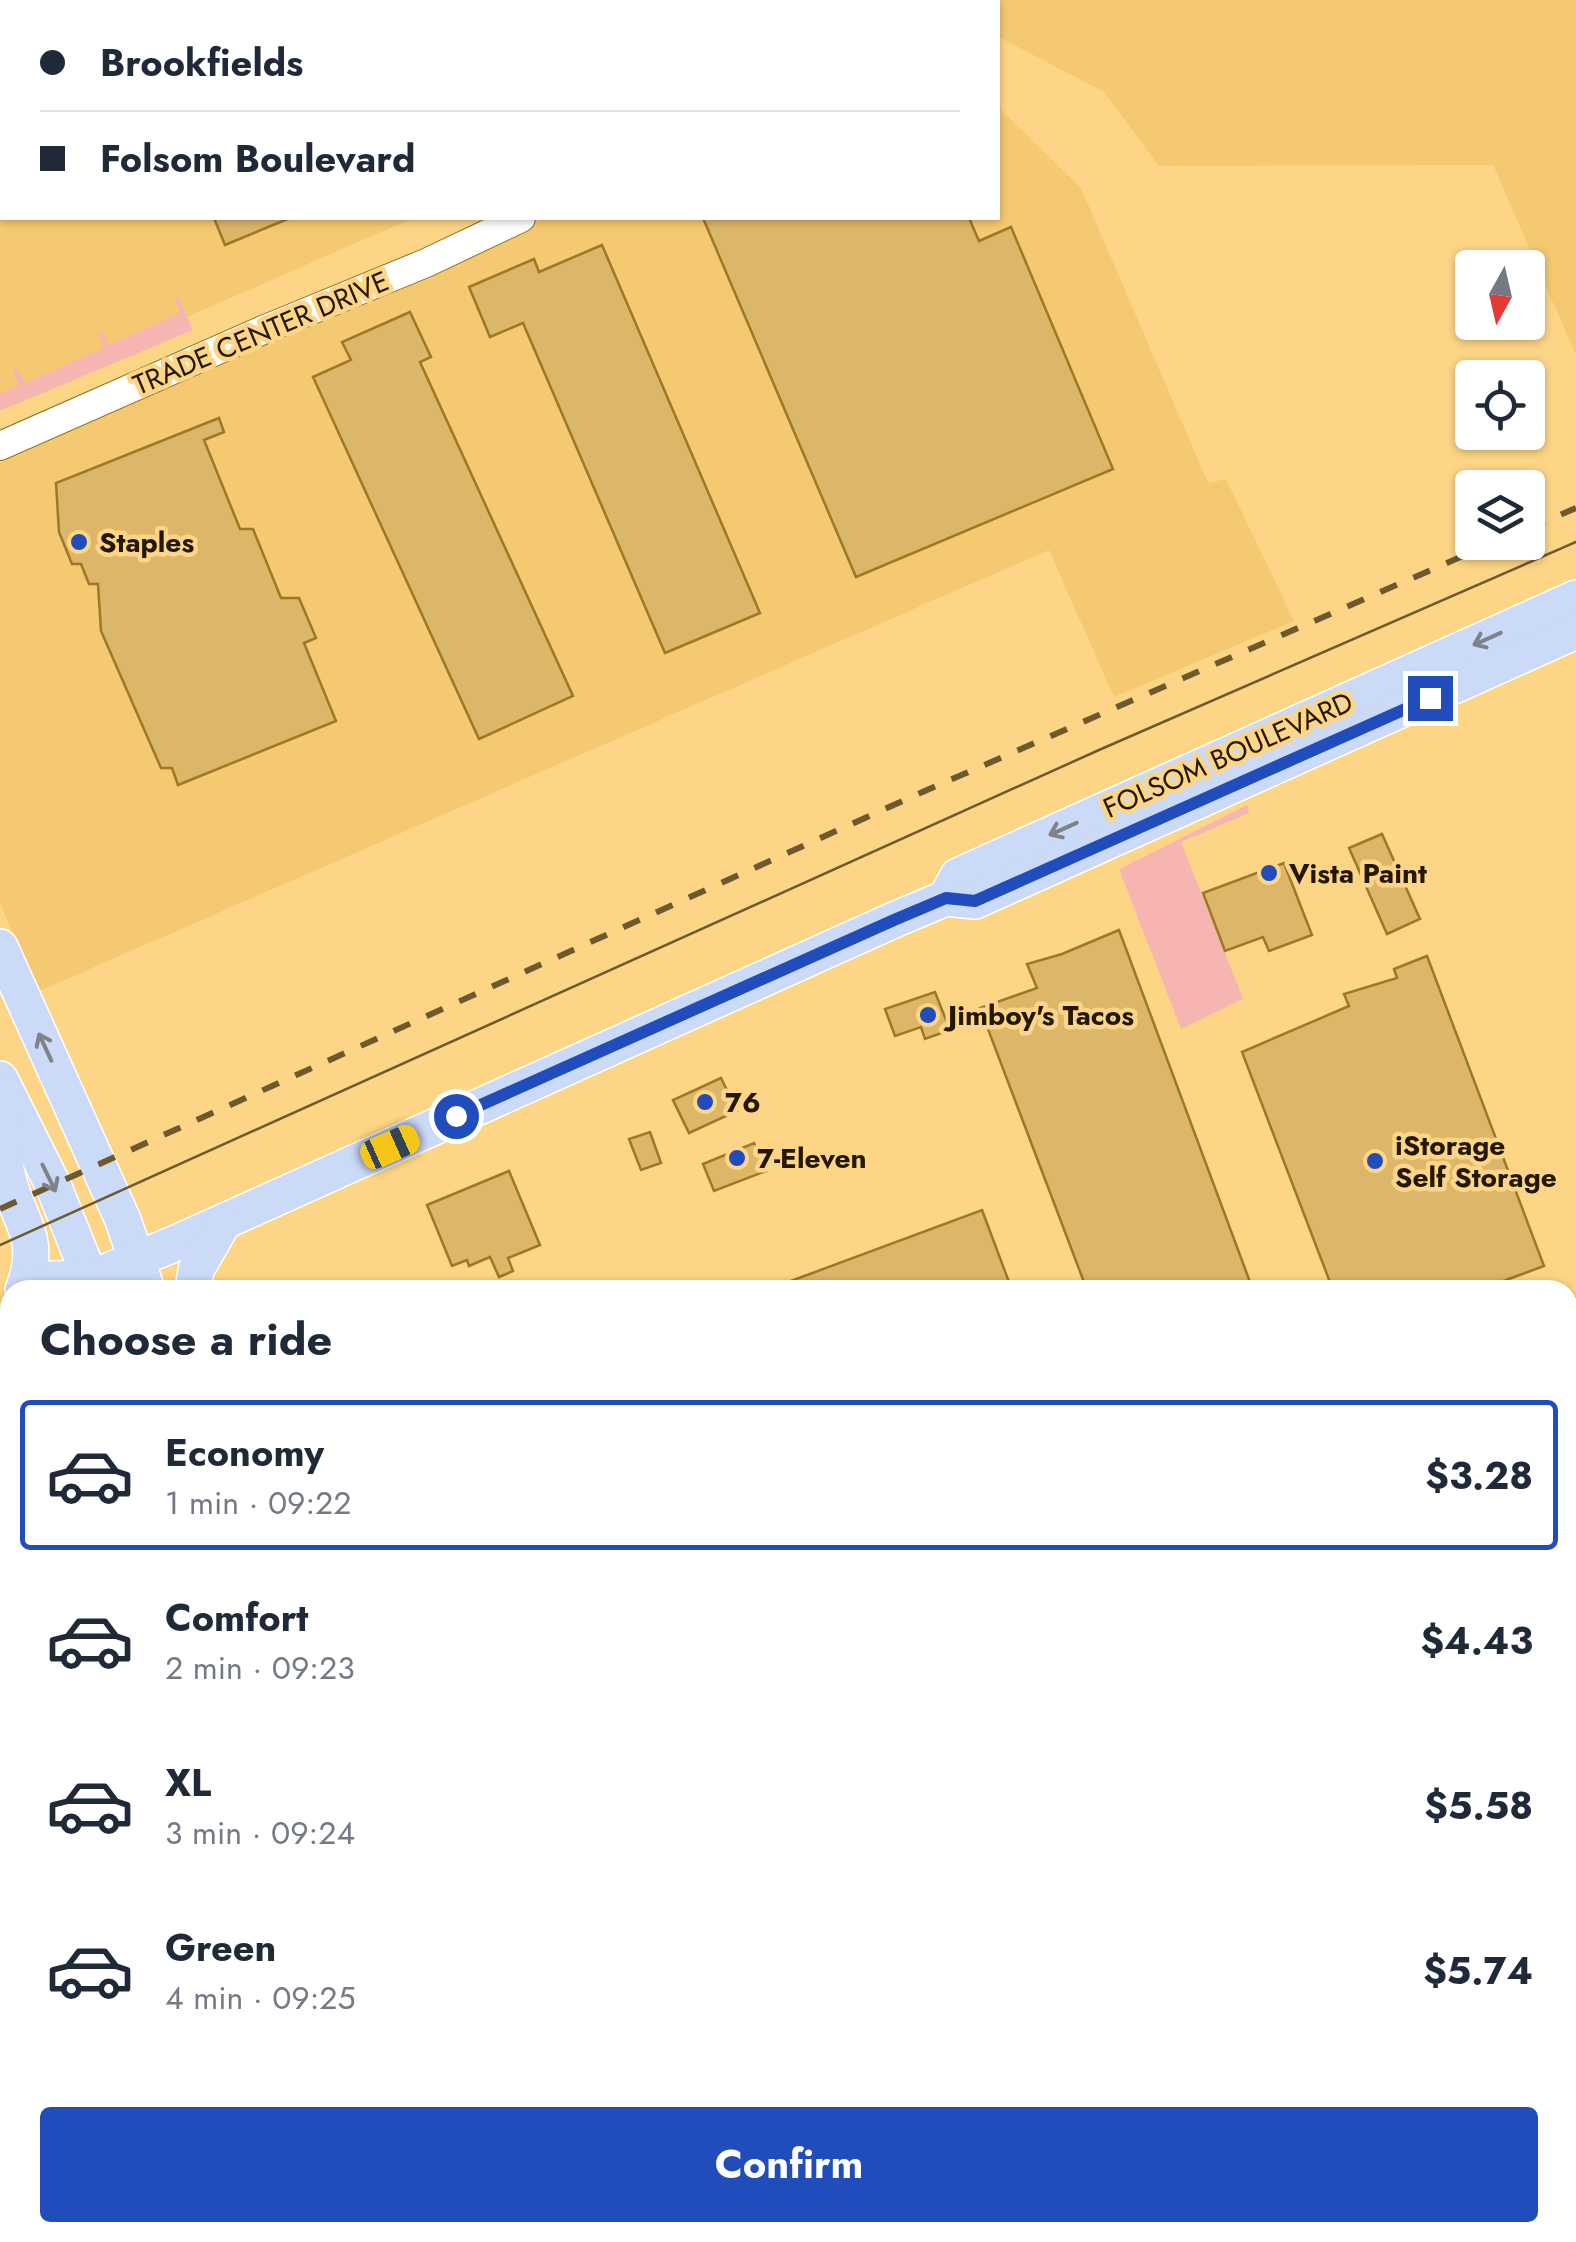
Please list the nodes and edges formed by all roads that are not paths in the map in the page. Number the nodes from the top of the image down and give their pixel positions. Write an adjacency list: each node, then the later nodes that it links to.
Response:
1 (517, 220): 2 (street, TRADE CENTER DRIVE)
2 (0, 446)
3 (1576, 598): 5 (main road, FOLSOM BOULEVARD, one-way to 5)
4 (1576, 632): 6 (main road, FOLSOM BOULEVARD)
5 (1351, 700): 6 (main road); 7 (main road, FOLSOM BOULEVARD, one-way to 7)
6 (1291, 752): 7 (main road, FOLSOM BOULEVARD)
7 (946, 898): 10 (main road, FOLSOM BOULEVARD)
8 (0, 947): 11 (main road, one-way to 8)
9 (3, 1085): 12 (main road); 13 (main road, one-way to 13)
10 (223, 1223): 11 (main road, FOLSOM BOULEVARD); 14 (main road)
11 (142, 1275)
12 (27, 1280)
13 (87, 1280)
14 (194, 1280)

